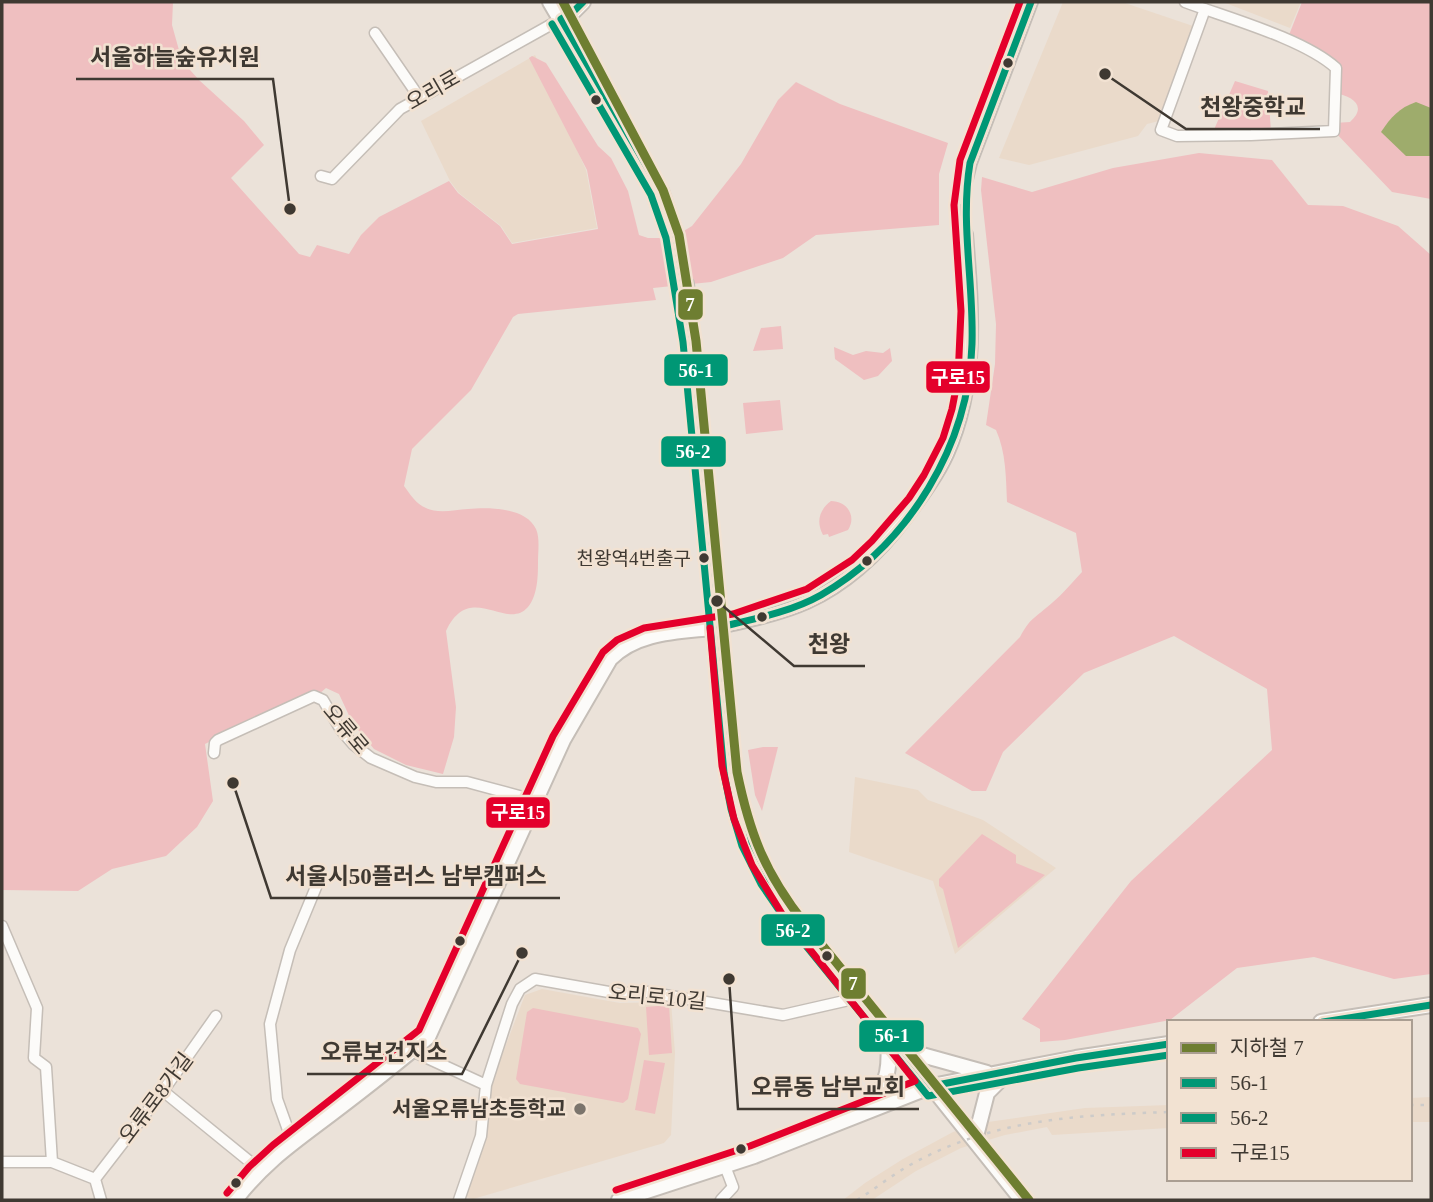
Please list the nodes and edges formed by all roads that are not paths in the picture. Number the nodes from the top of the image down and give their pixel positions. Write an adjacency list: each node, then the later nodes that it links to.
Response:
1 (550, 2): 6 (main road)
2 (583, 2): 6 (main road)
3 (1031, 2): 10 (street)
4 (1185, 2): 5 (street)
5 (1205, 9): 5 (street)
6 (561, 19): 8 (street, 오리로); 12 (main road)
7 (375, 33): 8 (street)
8 (419, 97): 9 (street, 오리로)
9 (321, 176)
10 (966, 179)
11 (966, 234): 14 (street)
12 (676, 235)
13 (685, 284): 14 (main road)
14 (720, 628): 16 (main road); 19 (main road)
15 (214, 753): 16 (street, 오류로)
16 (534, 800): 26 (main road)
17 (321, 875): 34 (street)
18 (2, 926): 36 (street)
19 (862, 997): 23 (main road); 29 (street, 오리로10길)
20 (1431, 1005): 22 (main road)
21 (216, 1016): 31 (street, 오류로8가길)
22 (1334, 1020)
23 (887, 1030): 25 (main road); 32 (main road)
24 (1167, 1044): 27 (main road)
25 (904, 1050): 28 (main road); 30 (main road)
26 (412, 1051): 29 (street); 34 (main road)
27 (1009, 1071): 28 (main road); 33 (main road)
28 (992, 1074): 30 (main road)
29 (486, 1085): 43 (street)
30 (932, 1086): 32 (main road); 33 (main road)
31 (163, 1091): 38 (street); 39 (street, 오류로8가길)
32 (869, 1111): 37 (main road)
33 (975, 1140): 46 (main road)
34 (292, 1142): 38 (main road)
35 (2, 1162): 36 (street)
36 (52, 1162): 39 (street)
37 (725, 1166): 40 (main road); 45 (street)
38 (260, 1170): 42 (main road)
39 (95, 1179): 41 (street)
40 (641, 1197): 44 (main road)
41 (101, 1200)
42 (236, 1200)
43 (459, 1200)
44 (620, 1200)
45 (721, 1200)
46 (1022, 1200)

